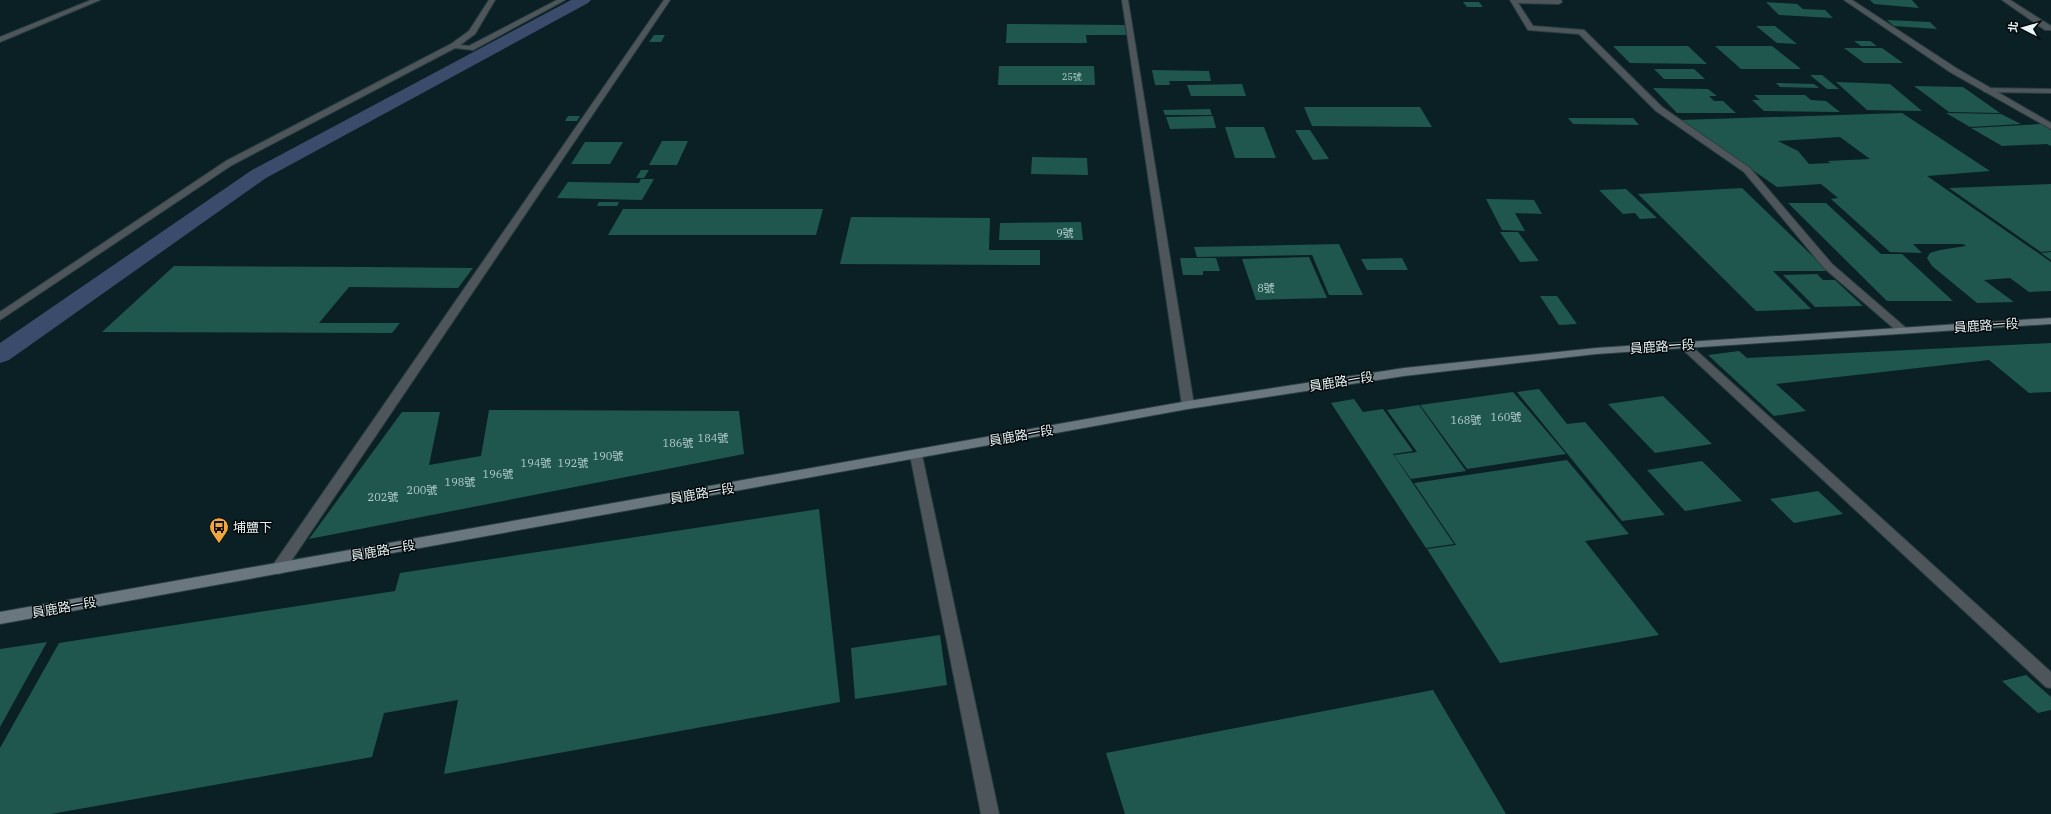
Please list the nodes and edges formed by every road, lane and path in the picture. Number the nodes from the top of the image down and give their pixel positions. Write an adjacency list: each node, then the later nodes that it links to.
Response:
1 (98, 0): 10 (street)
2 (492, 0): 11 (street)
3 (562, 0): 11 (street)
4 (666, 0): 21 (street)
5 (1125, 0): 19 (street)
6 (1558, 0): 17 (street)
7 (1847, 0): 12 (street)
8 (2005, 0): 9 (street)
9 (2050, 28)
10 (0, 40)
11 (454, 46): 15 (street)
12 (1987, 90): 13 (street); 14 (street)
13 (2051, 91)
14 (2051, 126)
15 (0, 317)
16 (2051, 321): 17 (main road, 員鹿路一段)
17 (1902, 330): 18 (main road, 員鹿路一段)
18 (1684, 345): 19 (main road, 員鹿路一段); 23 (street)
19 (1188, 405): 20 (main road, 員鹿路一段)
20 (916, 455): 21 (main road, 員鹿路一段); 24 (street)
21 (278, 569): 22 (main road, 員鹿路一段)
22 (0, 618)
23 (2051, 682)
24 (990, 814)

